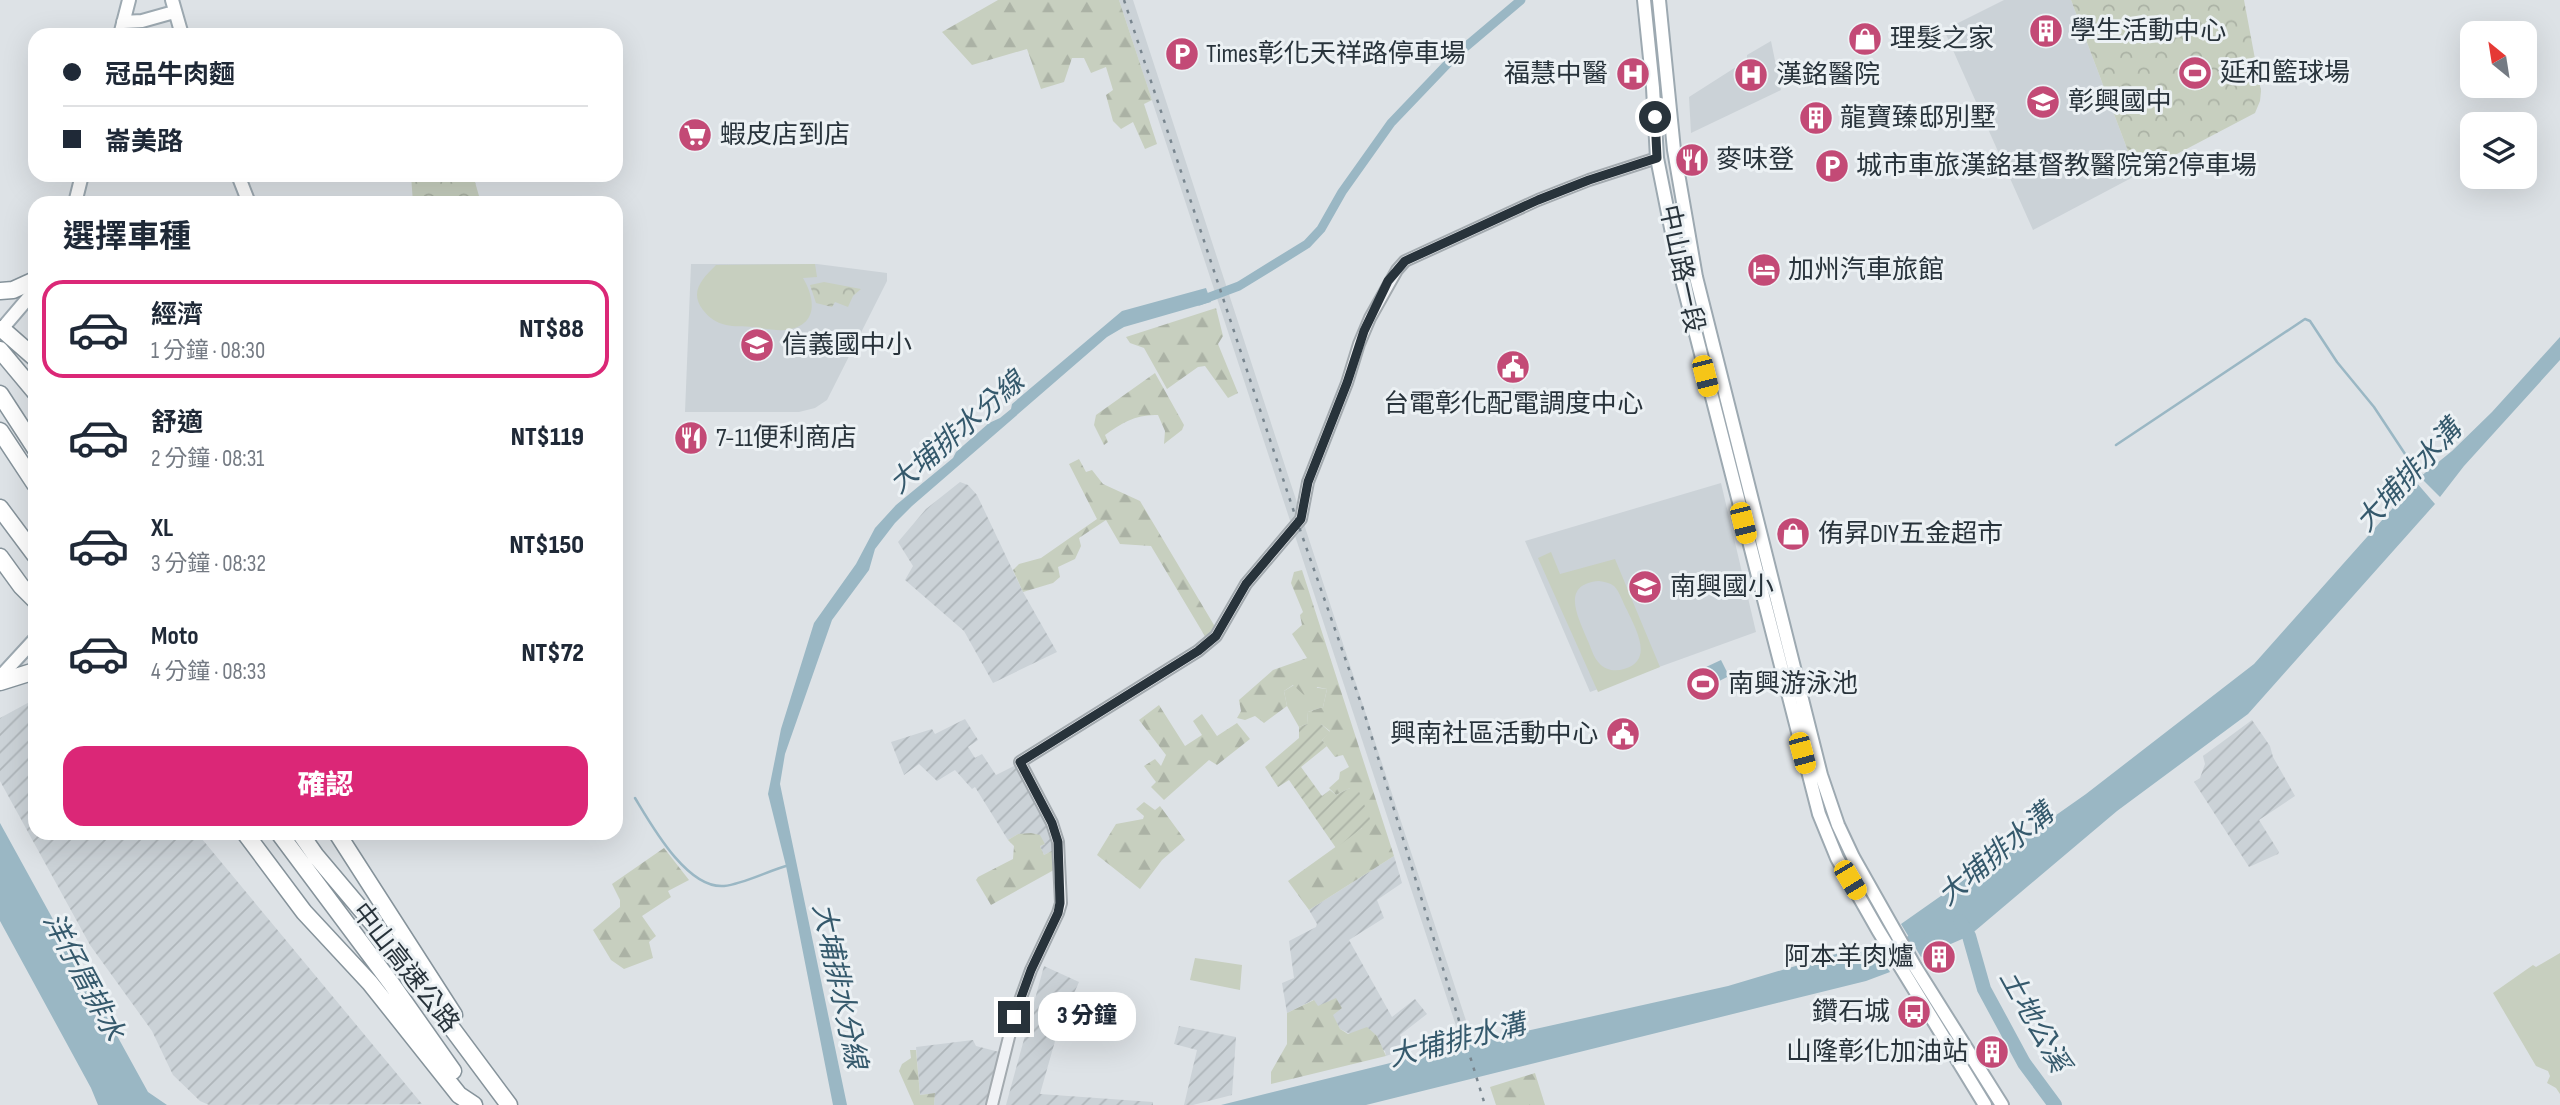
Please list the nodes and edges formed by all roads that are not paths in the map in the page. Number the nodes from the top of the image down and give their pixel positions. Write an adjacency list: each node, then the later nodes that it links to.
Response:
1 (129, 0): 5 (main road)
2 (1644, 0): 8 (main road, 中山路一段)
3 (1659, 0): 33 (main road, 中山路一段)
4 (173, 6): 5 (main road); 7 (main road)
5 (123, 22): 6 (main road)
6 (122, 28)
7 (180, 28)
8 (1657, 158): 33 (main road, 中山路一段); 36 (street)
9 (28, 283): 10 (highway)
10 (0, 291)
11 (28, 298): 12 (main road)
12 (1, 330): 13 (highway)
13 (28, 352)
14 (4, 354): 15 (highway)
15 (28, 383)
16 (0, 394): 18 (highway)
17 (0, 432): 19 (highway)
18 (28, 437)
19 (28, 474)
20 (0, 508): 21 (highway)
21 (28, 546)
22 (0, 557): 23 (highway)
23 (28, 591)
24 (28, 647): 26 (main road)
25 (28, 673): 26 (highway)
26 (0, 679)
27 (240, 840): 32 (highway)
28 (250, 840): 32 (highway)
29 (284, 840): 34 (highway, 中山高速公路)
30 (305, 840): 35 (highway, 中山高速公路)
31 (341, 840): 35 (highway)
32 (304, 912): 34 (highway)
33 (1908, 968): 37 (main road); 38 (main road)
34 (475, 1105)
35 (510, 1105)
36 (992, 1105)
37 (1985, 1105)
38 (2002, 1105)

